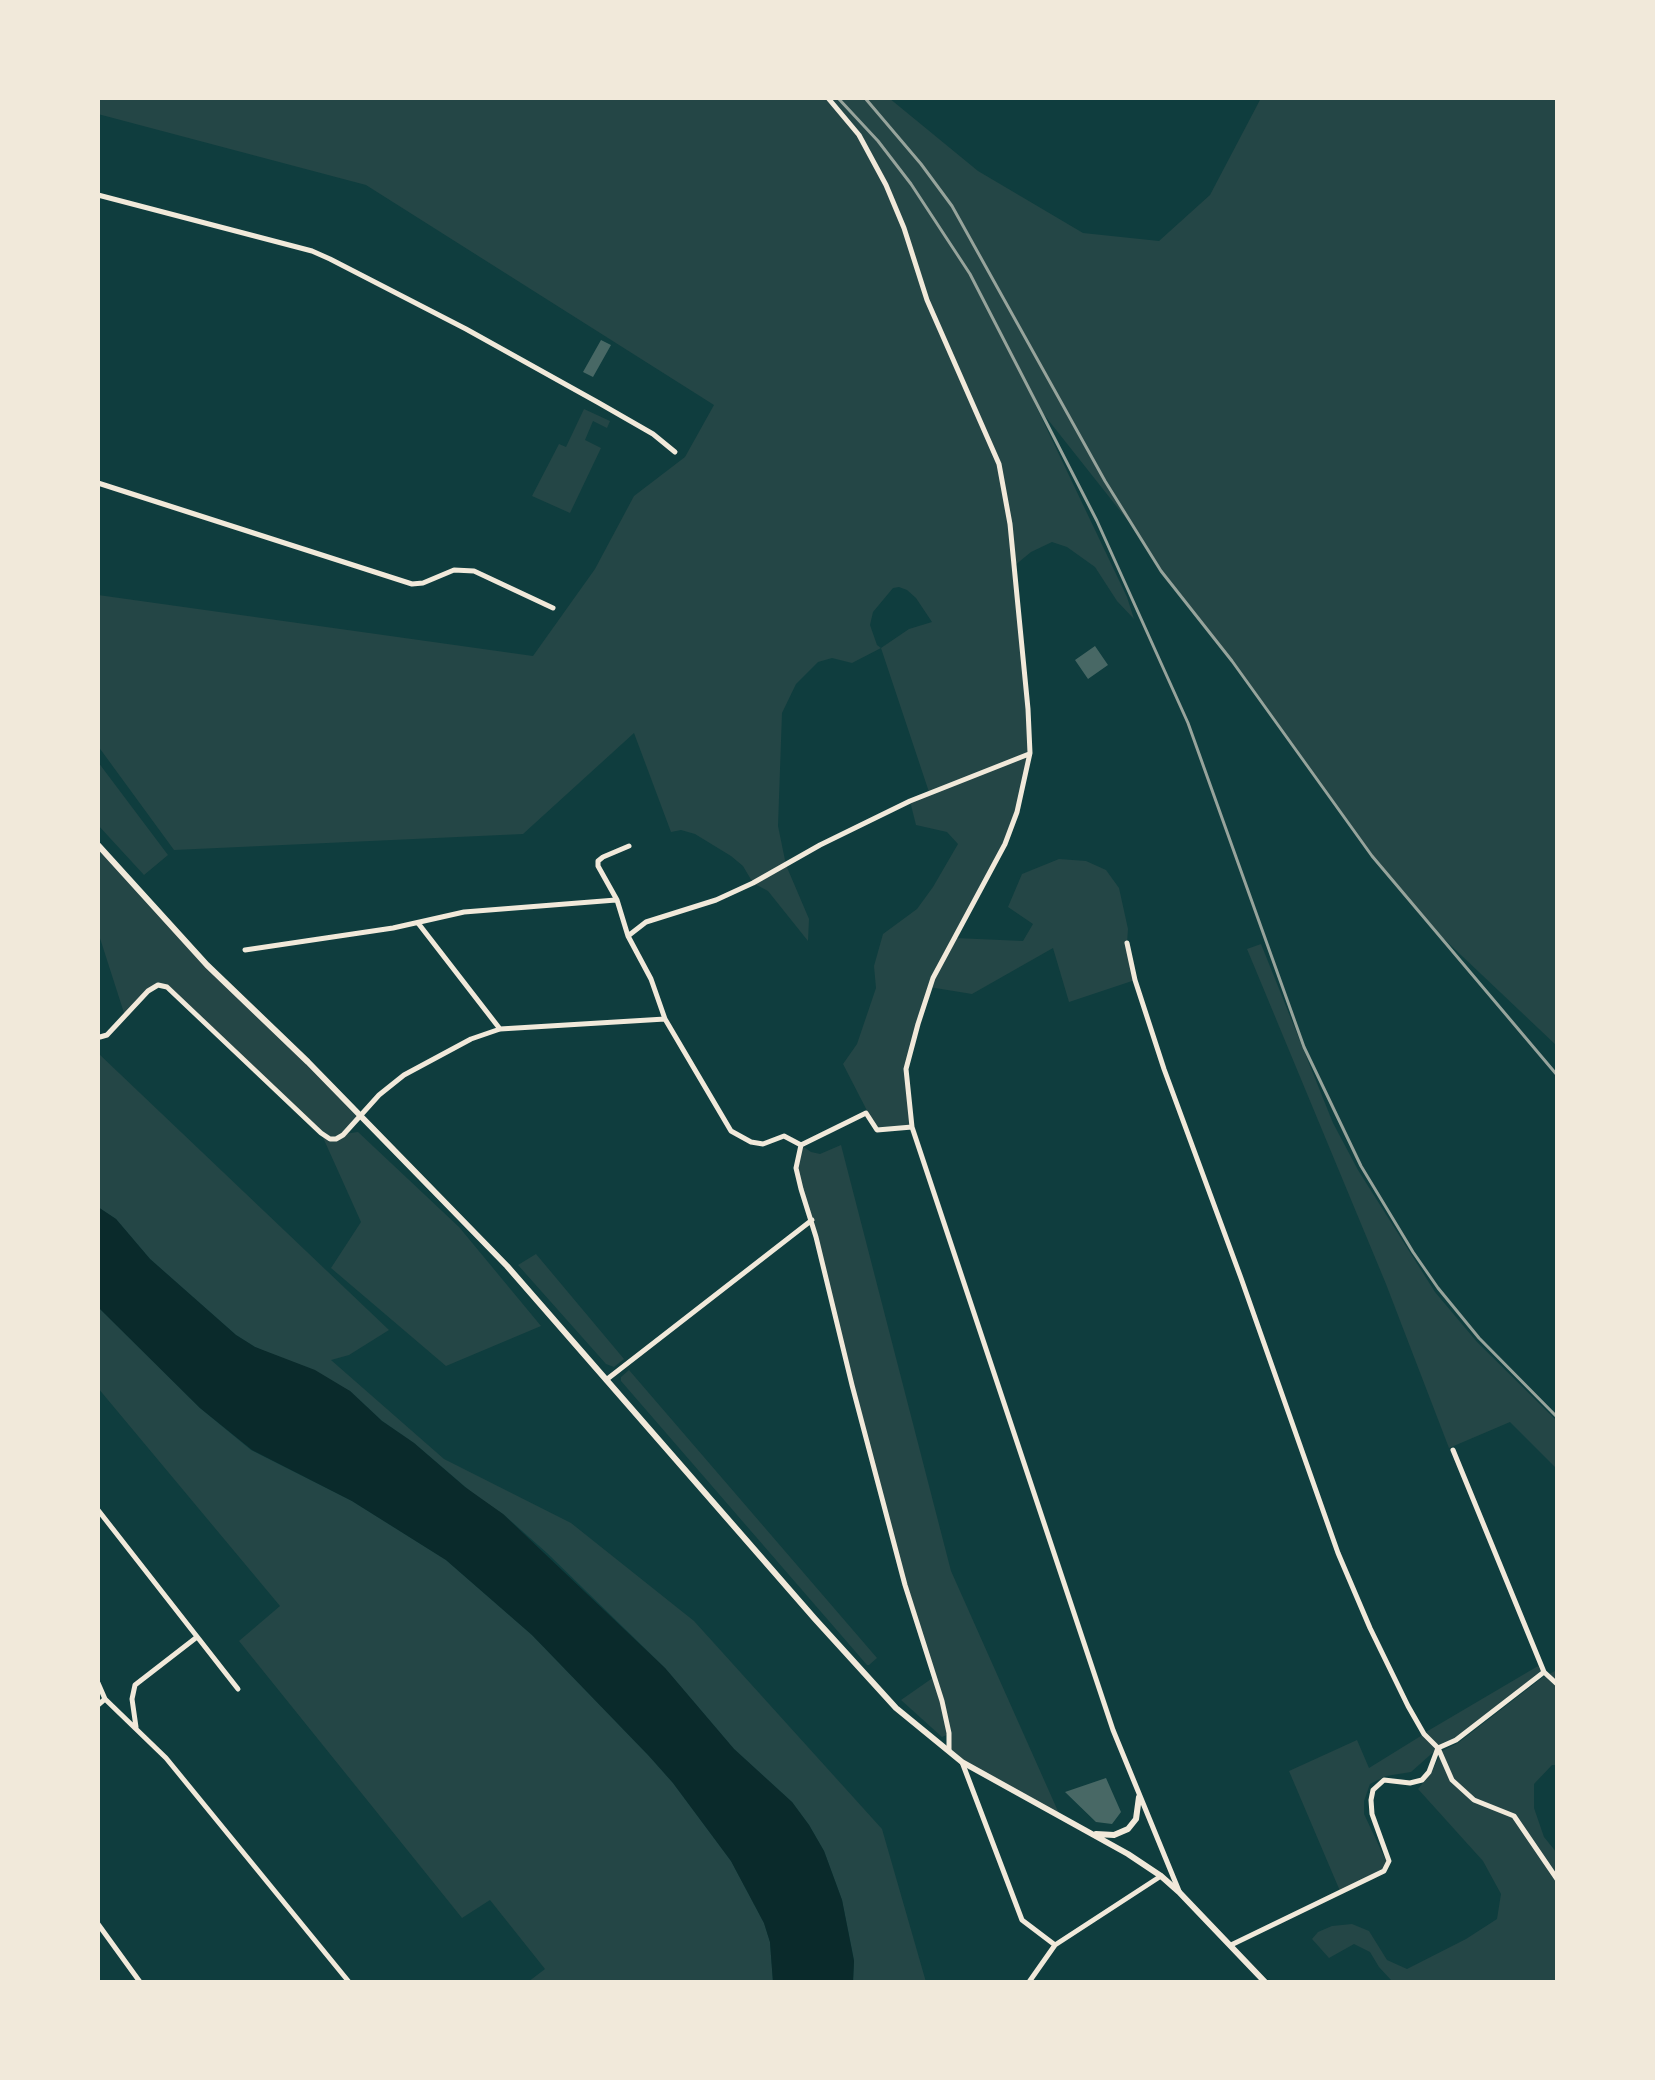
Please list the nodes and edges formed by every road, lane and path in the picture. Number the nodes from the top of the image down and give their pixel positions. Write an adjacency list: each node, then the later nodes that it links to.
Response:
1 (828, 98): 6 (street)
2 (98, 195): 3 (street)
3 (675, 452)
4 (98, 483): 5 (street)
5 (553, 608)
6 (1030, 753): 11 (street); 18 (street)
7 (98, 845): 17 (street)
8 (629, 846): 9 (street)
9 (617, 900): 10 (street); 11 (street)
10 (418, 923): 13 (street); 15 (street)
11 (628, 936): 14 (street)
12 (1127, 943): 32 (street)
13 (245, 950)
14 (665, 1019): 15 (street); 19 (street)
15 (500, 1029): 17 (street)
16 (100, 1037): 17 (street)
17 (360, 1116): 21 (street)
18 (912, 1127): 19 (street); 35 (street)
19 (801, 1145): 20 (street)
20 (812, 1220): 21 (street); 33 (street)
21 (606, 1380): 33 (street)
22 (1453, 1450): 25 (street)
23 (98, 1510): 24 (street)
24 (197, 1637): 28 (street); 31 (street)
25 (1544, 1672): 27 (street); 32 (street)
26 (98, 1683): 29 (street)
27 (1557, 1684)
28 (238, 1689)
29 (105, 1699): 30 (street); 31 (street)
30 (98, 1705)
31 (136, 1727): 44 (street)
32 (1438, 1748): 38 (street); 42 (street)
33 (948, 1753): 34 (street)
34 (962, 1762): 36 (street); 41 (street)
35 (1139, 1797): 36 (street); 39 (street)
36 (1091, 1834): 37 (street)
37 (1161, 1876): 39 (street); 41 (street)
38 (1557, 1879)
39 (1179, 1892): 42 (street)
40 (98, 1924): 43 (street)
41 (1055, 1945): 45 (street)
42 (1231, 1945): 46 (street)
43 (140, 1982)
44 (349, 1982)
45 (1029, 1982)
46 (1265, 1982)

